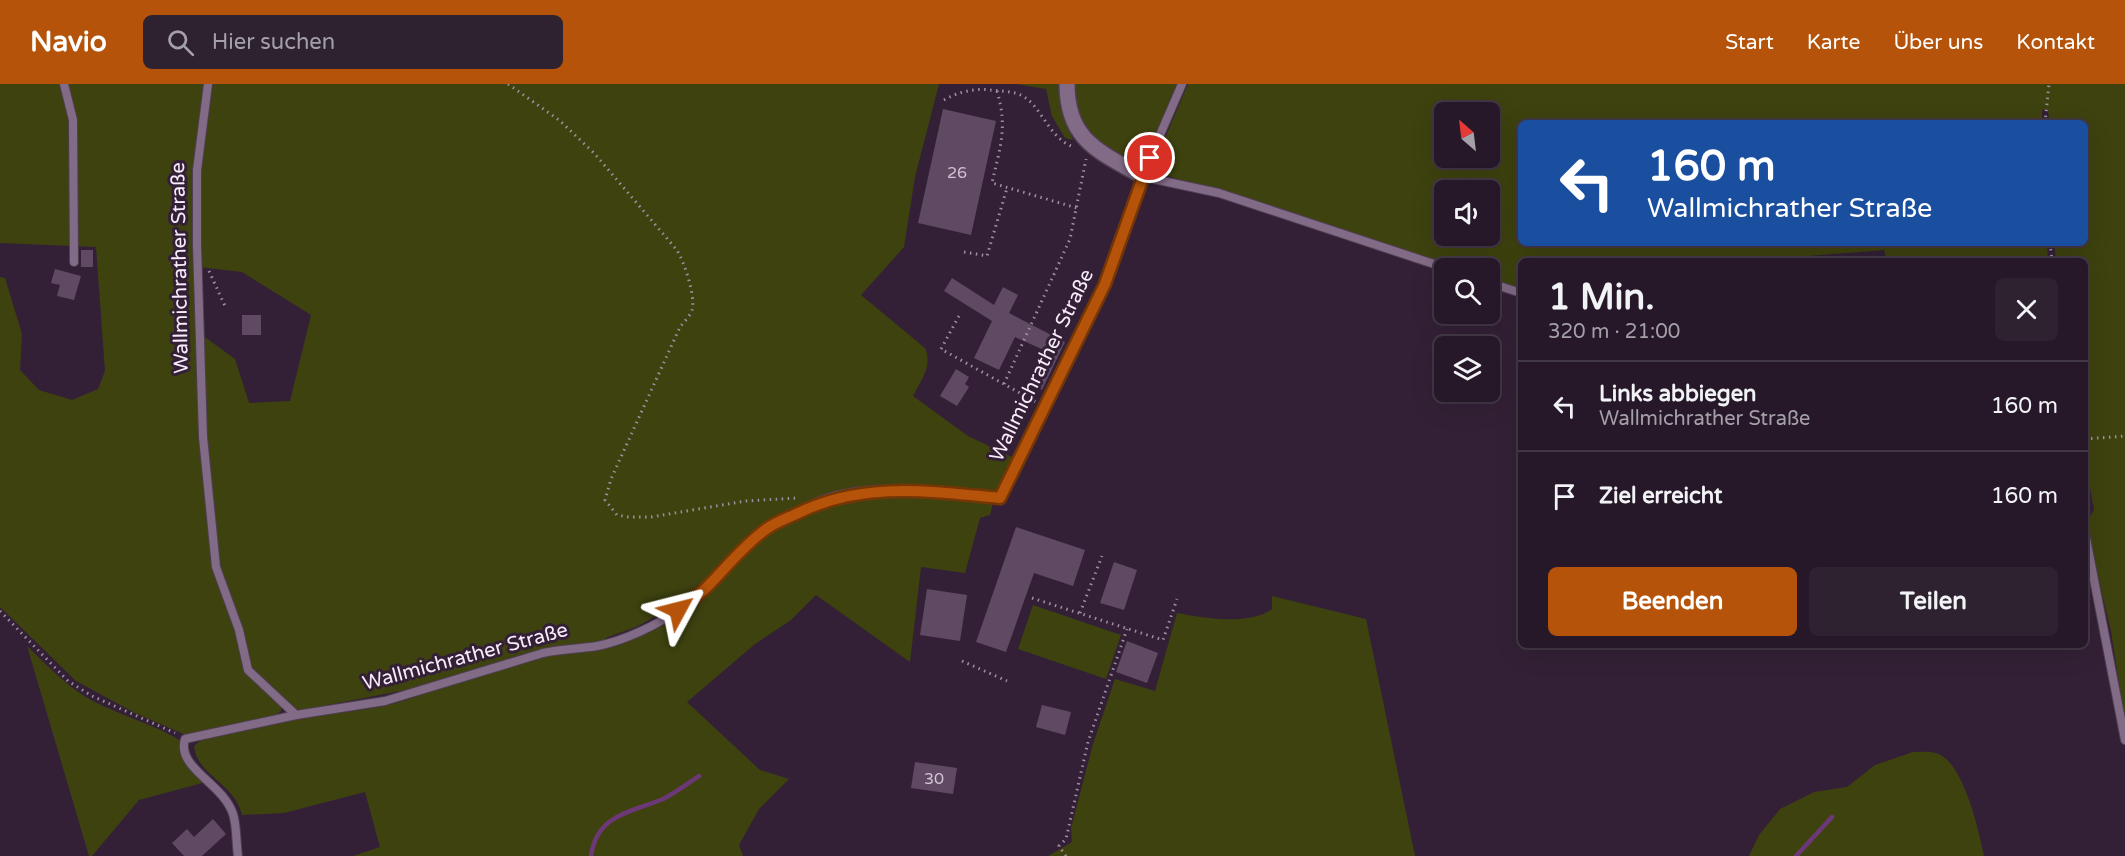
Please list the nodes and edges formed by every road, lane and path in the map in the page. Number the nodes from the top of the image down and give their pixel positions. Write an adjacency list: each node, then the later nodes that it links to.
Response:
1 (64, 84): 16 (lane)
2 (208, 84): 14 (lane, Wallmichrather Straße)
3 (508, 84): 27 (path)
4 (1067, 84): 10 (street)
5 (1182, 84): 11 (lane, Wallmichrather Straße)
6 (2049, 84): 9 (path)
7 (997, 91): 8 (path); 10 (path); 12 (path)
8 (945, 100)
9 (2045, 120)
10 (1088, 148): 11 (street); 13 (path)
11 (1144, 177): 17 (lane); 23 (lane, Wallmichrather Straße)
12 (1007, 188): 13 (path); 15 (path)
13 (1077, 208): 22 (path)
14 (197, 245): 20 (path); 38 (lane, Wallmichrather Straße)
15 (964, 252)
16 (74, 261)
17 (1434, 264)
18 (1500, 286): 19 (lane)
19 (1518, 292)
20 (225, 306)
21 (959, 316): 22 (path)
22 (1004, 384): 23 (path)
23 (1046, 407): 27 (lane, Wallmichrather Straße)
24 (2125, 436): 25 (path)
25 (2088, 438)
26 (2088, 500): 28 (path)
27 (820, 501): 38 (lane, Wallmichrather Straße)
28 (2088, 515)
29 (2088, 549): 40 (lane)
30 (1102, 556): 34 (path)
31 (1032, 598): 34 (path)
32 (1176, 599): 35 (path)
33 (0, 611): 39 (path)
34 (1080, 614): 35 (path)
35 (1127, 629): 42 (path)
36 (962, 661): 37 (path)
37 (1006, 681)
38 (296, 715): 39 (lane, Wallmichrather Straße)
39 (185, 739): 41 (lane)
40 (2125, 740)
41 (238, 856)
42 (1066, 856)

